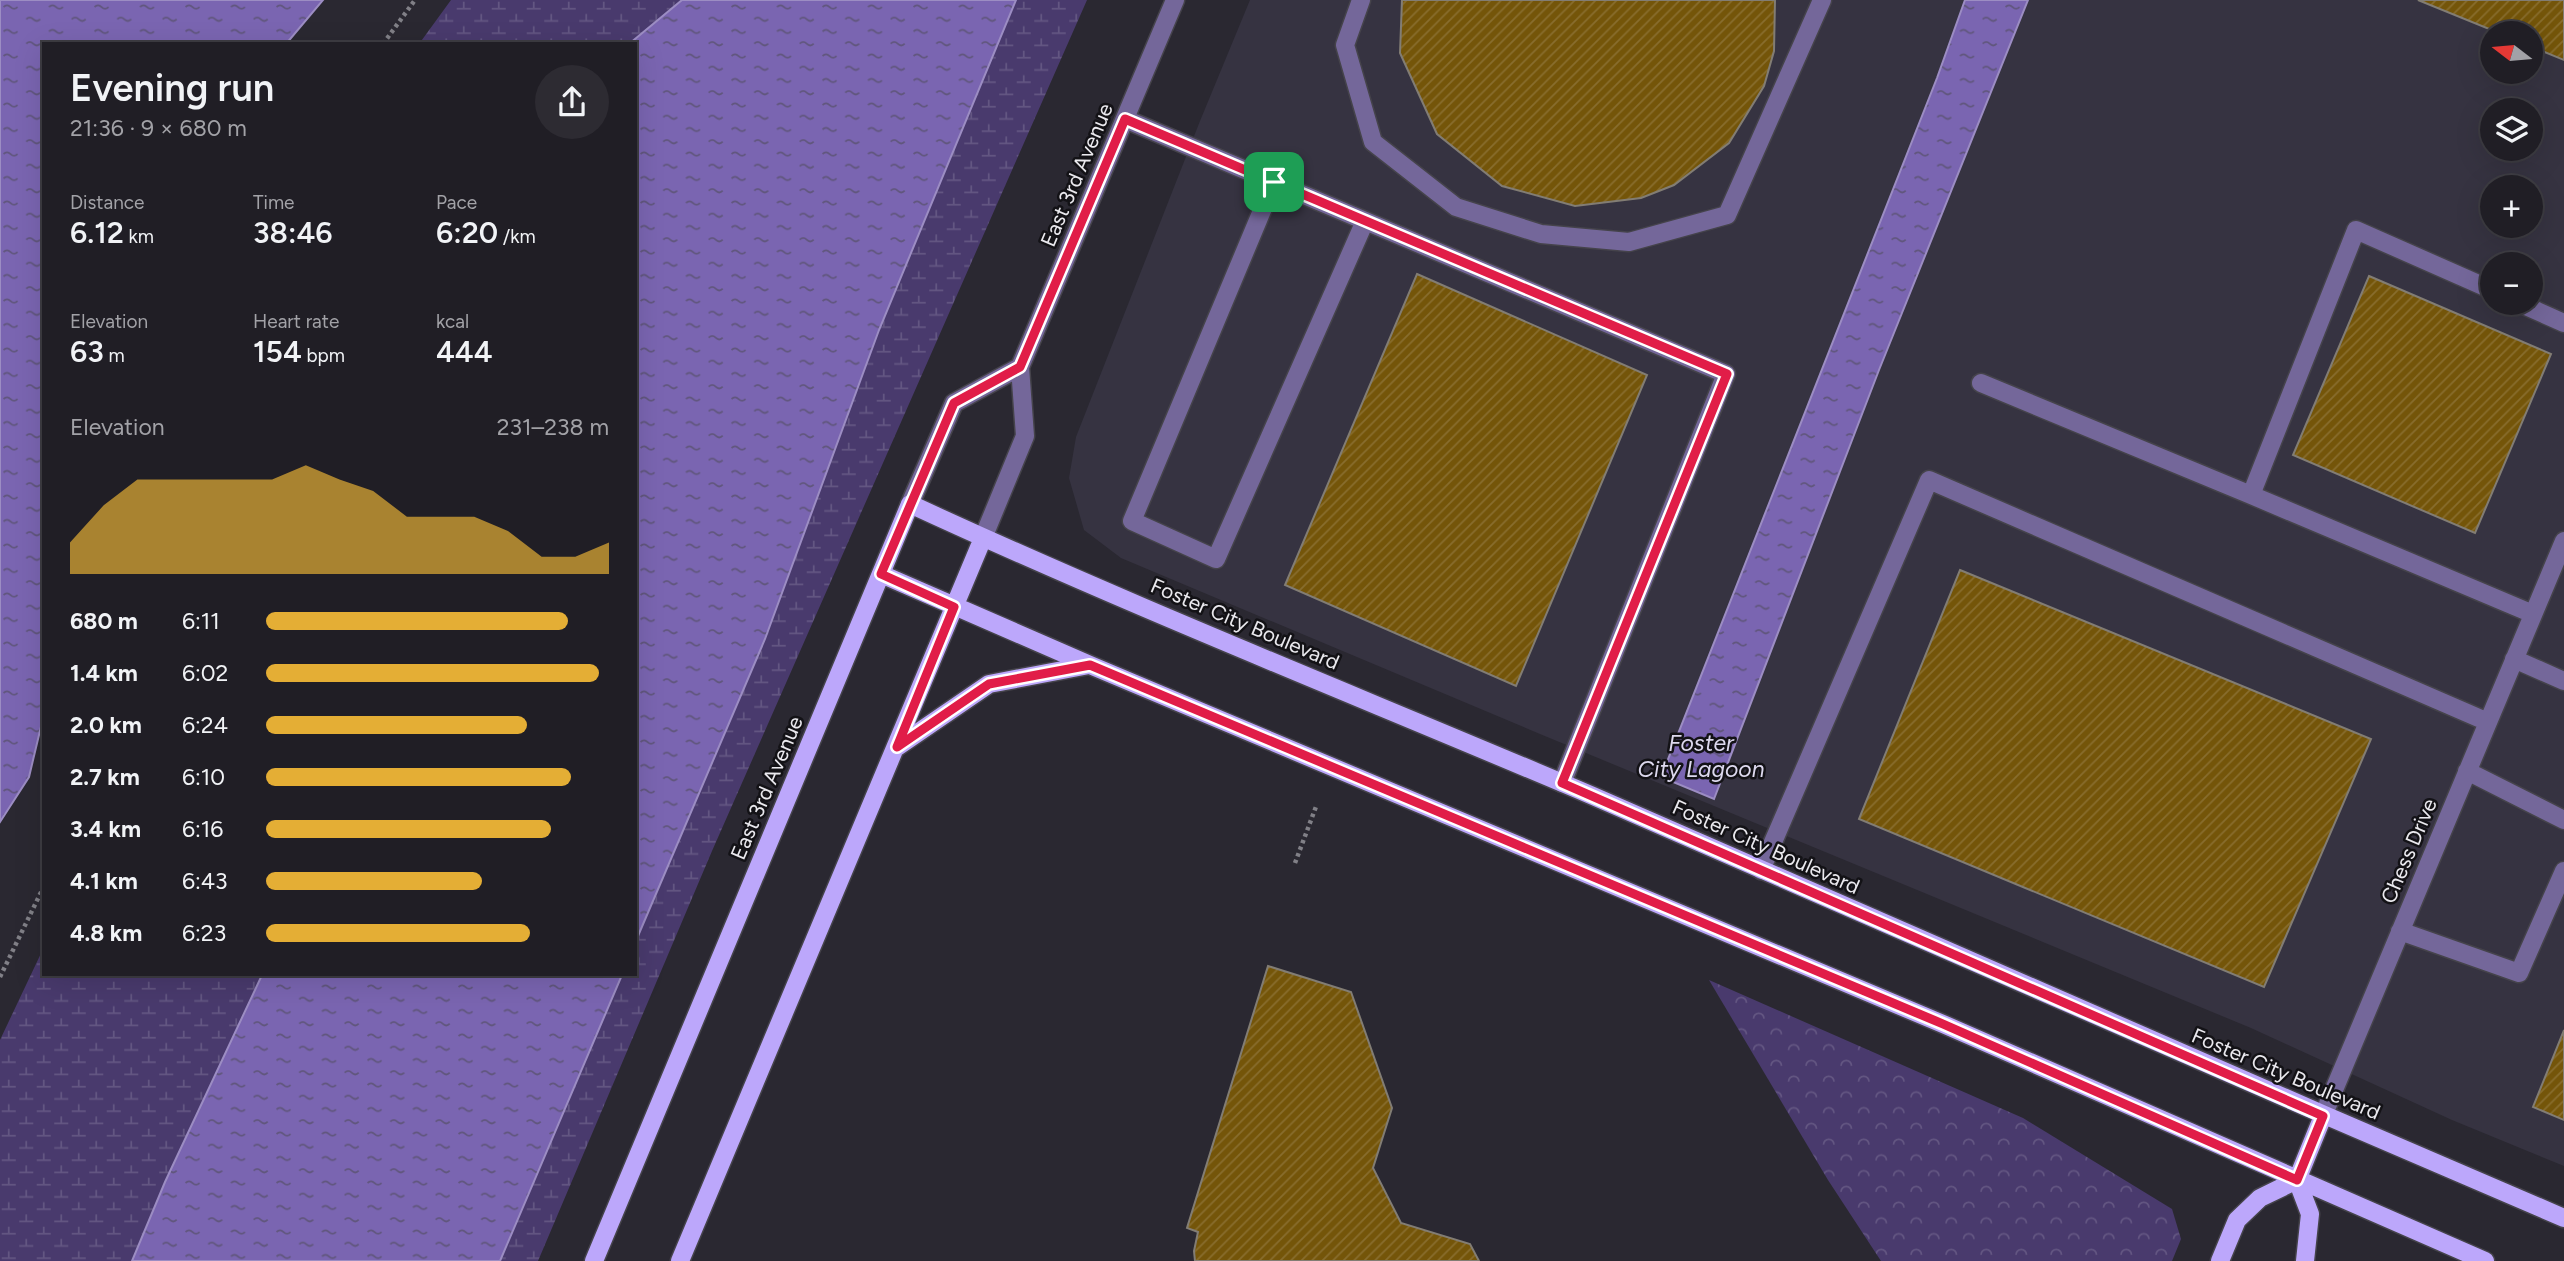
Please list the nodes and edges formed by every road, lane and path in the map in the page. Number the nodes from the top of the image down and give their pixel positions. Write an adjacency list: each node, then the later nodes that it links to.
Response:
1 (415, 0): 5 (path)
2 (1175, 0): 6 (street, East 3rd Avenue)
3 (1362, 0): 4 (street)
4 (1822, 0)
5 (384, 42)
6 (1125, 119): 7 (street); 12 (street, East 3rd Avenue)
7 (1274, 182): 8 (street); 8 (street)
8 (1365, 221): 27 (street)
9 (2480, 285): 14 (street)
10 (2543, 314): 11 (street)
11 (2564, 323)
12 (1020, 367): 15 (street, East 3rd Avenue); 16 (street, East 3rd Avenue)
13 (1981, 383): 14 (street)
14 (2251, 495): 20 (street)
15 (910, 504): 16 (main road, Foster City Boulevard); 18 (main road, East 3rd Avenue)
16 (983, 538): 19 (main road, East 3rd Avenue); 27 (main road, Foster City Boulevard)
17 (2564, 541): 20 (street, Chess Drive)
18 (881, 574): 19 (main road); 39 (main road, East 3rd Avenue)
19 (954, 607): 22 (main road); 25 (main road, East 3rd Avenue)
20 (2533, 614): 21 (street, Chess Drive)
21 (2514, 659): 23 (street); 24 (street, Chess Drive)
22 (1090, 665): 25 (main road); 37 (main road)
23 (2564, 681)
24 (2488, 722): 26 (street, Chess Drive); 31 (street)
25 (897, 747): 40 (main road, East 3rd Avenue)
26 (2468, 771): 29 (street); 34 (street, Chess Drive)
27 (1562, 783): 31 (main road, Foster City Boulevard)
28 (1317, 804): 30 (path)
29 (2564, 820)
30 (1294, 863)
31 (1761, 870): 36 (main road, Foster City Boulevard)
32 (2564, 871): 34 (street)
33 (42, 890): 35 (path)
34 (2400, 931): 36 (street, Chess Drive)
35 (0, 977)
36 (2323, 1116): 37 (main road, Chess Drive); 38 (main road, Foster City Boulevard)
37 (2297, 1180): 41 (main road); 42 (main road); 43 (main road)
38 (2564, 1218)
39 (594, 1261)
40 (680, 1261)
41 (2220, 1261)
42 (2305, 1261)
43 (2485, 1261)

